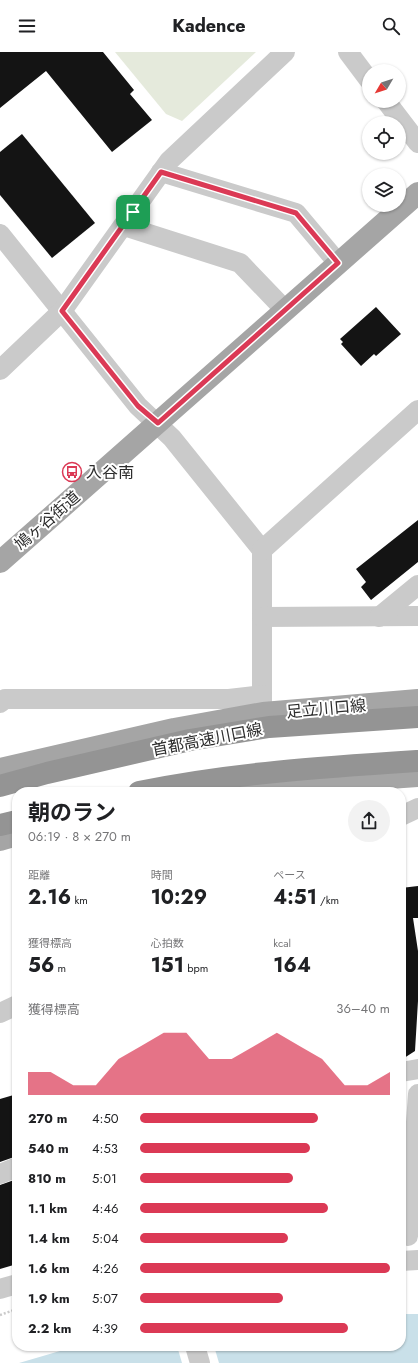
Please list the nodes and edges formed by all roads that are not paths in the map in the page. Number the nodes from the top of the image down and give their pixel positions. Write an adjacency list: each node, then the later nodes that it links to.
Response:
1 (285, 52): 6 (street)
2 (348, 52): 3 (street)
3 (362, 71)
4 (391, 108): 5 (street)
5 (418, 143)
6 (161, 172): 8 (street); 10 (street)
7 (418, 193): 10 (main road, 鳩ヶ谷街道)
8 (124, 226): 11 (street); 12 (street)
9 (0, 234): 12 (street)
10 (338, 263): 11 (main road, 鳩ヶ谷街道)
11 (285, 310): 15 (main road, 鳩ヶ谷街道)
12 (62, 311): 13 (street); 15 (street)
13 (0, 370)
14 (418, 410): 16 (street)
15 (158, 423): 16 (street); 17 (main road, 鳩ヶ谷街道)
16 (262, 550): 21 (street)
17 (0, 562)
18 (418, 585): 19 (street)
19 (379, 616): 20 (street); 21 (street)
20 (418, 616)
21 (262, 617): 24 (street)
22 (418, 700): 24 (main road, 足立川口線)
23 (0, 703): 24 (street)
24 (262, 704): 27 (main road, 足立川口線)
25 (418, 717): 27 (highway, 首都高速川口線, bridge)
26 (418, 761): 30 (highway)
27 (0, 772): 29 (street)
28 (418, 776): 31 (main road)
29 (12, 787)
30 (165, 787)
31 (266, 787)
32 (418, 808): 33 (street)
33 (406, 814)
34 (12, 822): 35 (highway)
35 (0, 825)
36 (12, 836): 37 (main road)
37 (0, 840)
38 (12, 1007): 39 (street)
39 (0, 1013)
40 (418, 1069): 41 (street)
41 (406, 1071)
42 (418, 1094): 45 (street)
43 (12, 1169): 44 (street)
44 (0, 1174)
45 (409, 1236)
46 (418, 1260): 47 (street)
47 (406, 1261)
48 (12, 1285): 49 (street)
49 (0, 1289)
50 (196, 1351): 51 (street)
51 (200, 1363)

